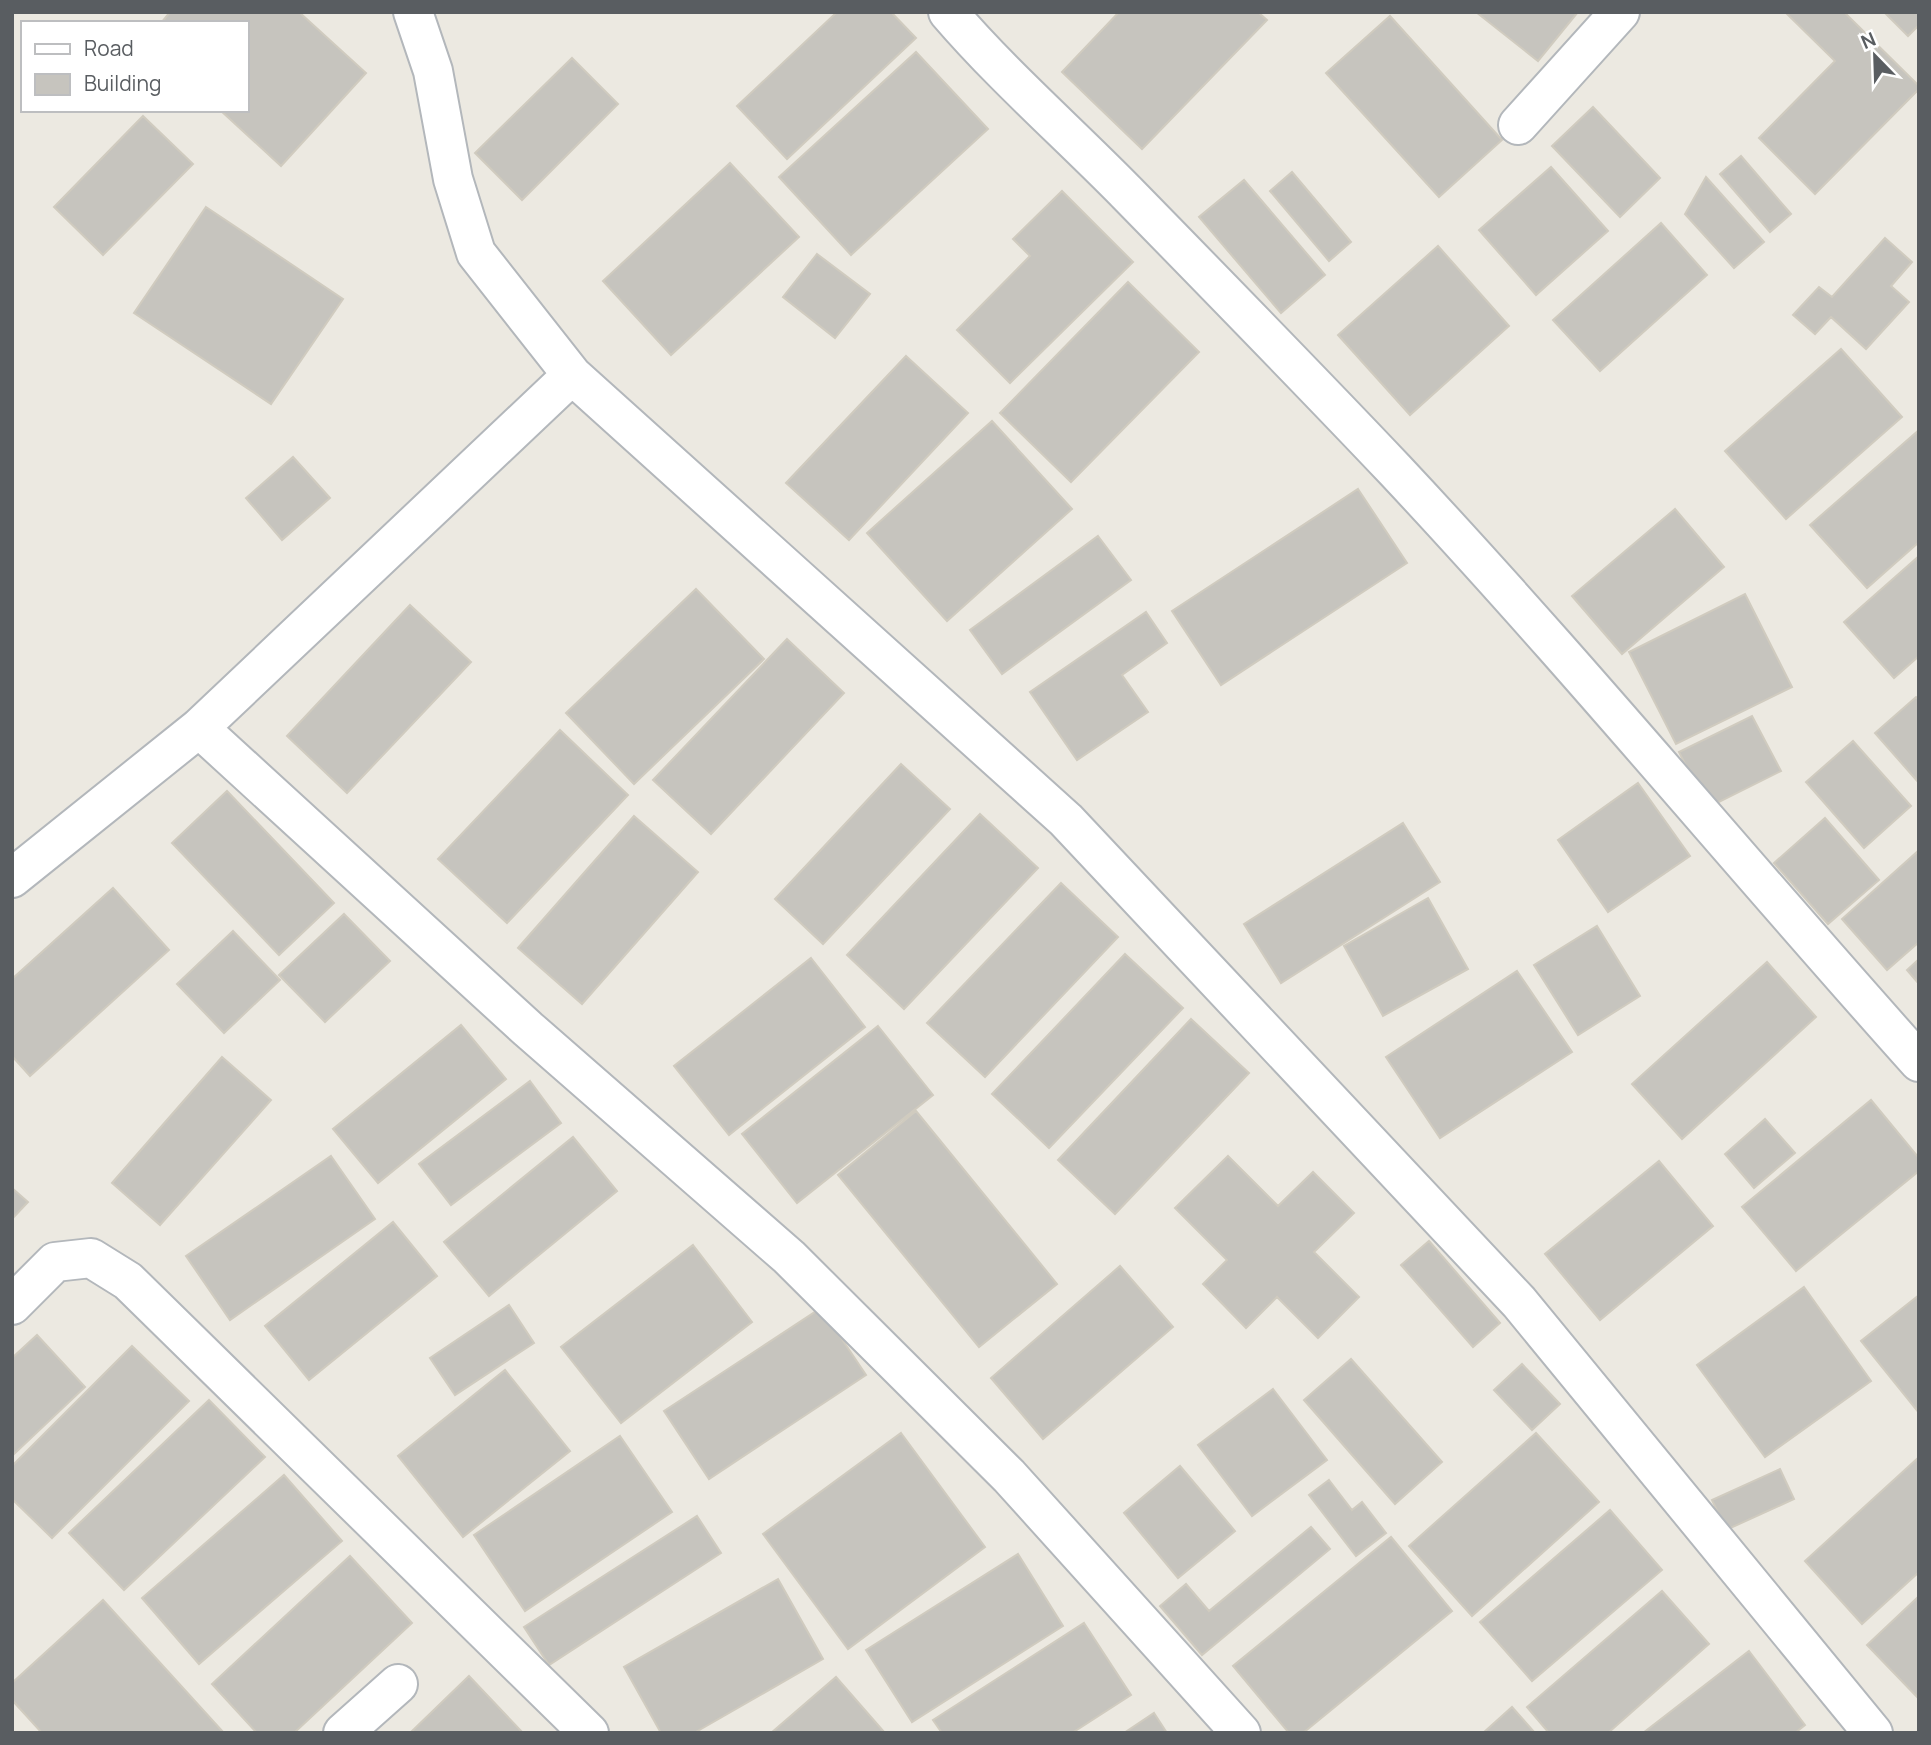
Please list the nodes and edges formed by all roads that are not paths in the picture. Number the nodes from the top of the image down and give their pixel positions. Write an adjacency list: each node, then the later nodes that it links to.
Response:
1 (412, 12): 5 (street)
2 (948, 12): 8 (street)
3 (1620, 12): 4 (street)
4 (1518, 125)
5 (572, 375): 6 (street); 14 (street)
6 (199, 728): 7 (street); 13 (street)
7 (12, 878)
8 (1919, 1062)
9 (12, 1305): 12 (street)
10 (398, 1684): 11 (street)
11 (343, 1733)
12 (589, 1733)
13 (1241, 1733)
14 (1873, 1733)

